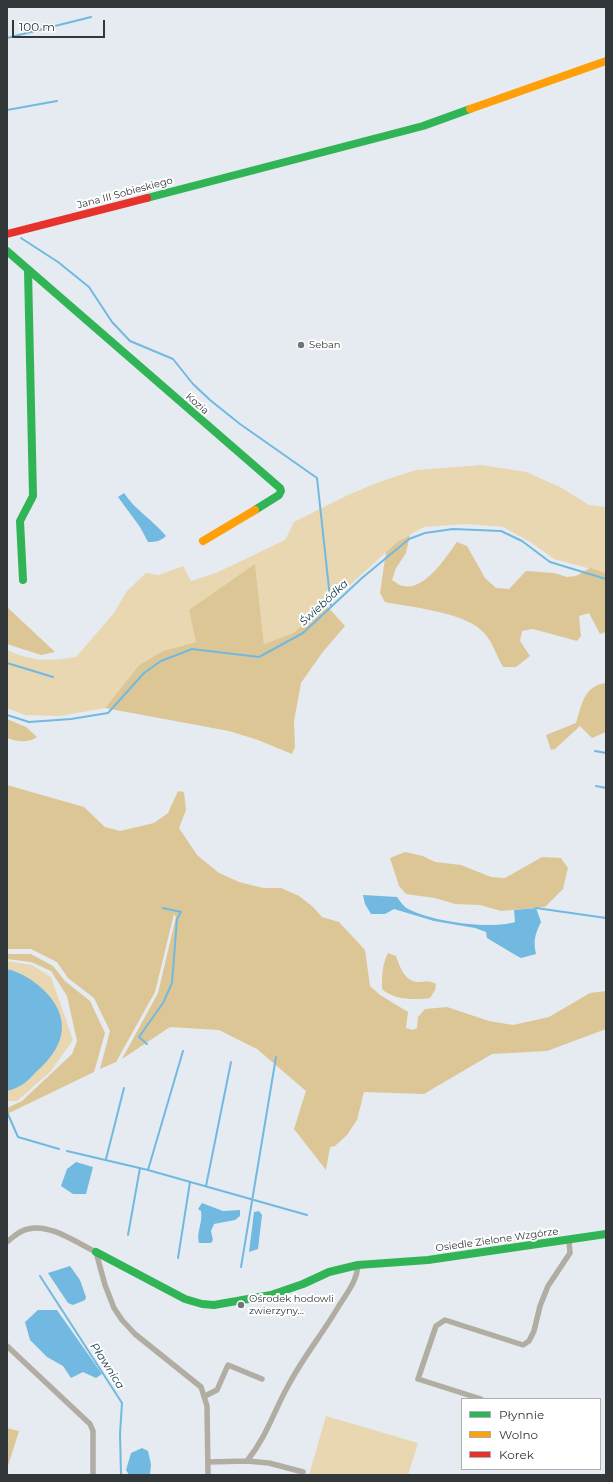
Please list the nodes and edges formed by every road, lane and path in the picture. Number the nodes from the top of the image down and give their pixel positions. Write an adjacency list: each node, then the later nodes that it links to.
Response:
1 (606, 61): 2 (street, Jana III Sobieskiego)
2 (7, 234)
3 (7, 251): 4 (street, Kozia)
4 (28, 270): 5 (street, Kozia); 6 (street)
5 (203, 541)
6 (23, 580)
7 (606, 1234): 8 (street)
8 (570, 1240): 11 (street, Osiedle Zielone Wzgórze); 15 (street, Osiedle Zielone Wzgórze)
9 (7, 1242): 10 (street)
10 (96, 1252): 11 (street, Osiedle Zielone Wzgórze); 14 (street)
11 (358, 1266): 16 (street)
12 (7, 1346): 19 (street)
13 (262, 1379): 14 (street)
14 (205, 1396): 17 (street)
15 (478, 1398)
16 (247, 1461): 17 (street); 18 (street)
17 (208, 1462): 20 (street)
18 (303, 1472)
19 (93, 1475)
20 (208, 1475)

